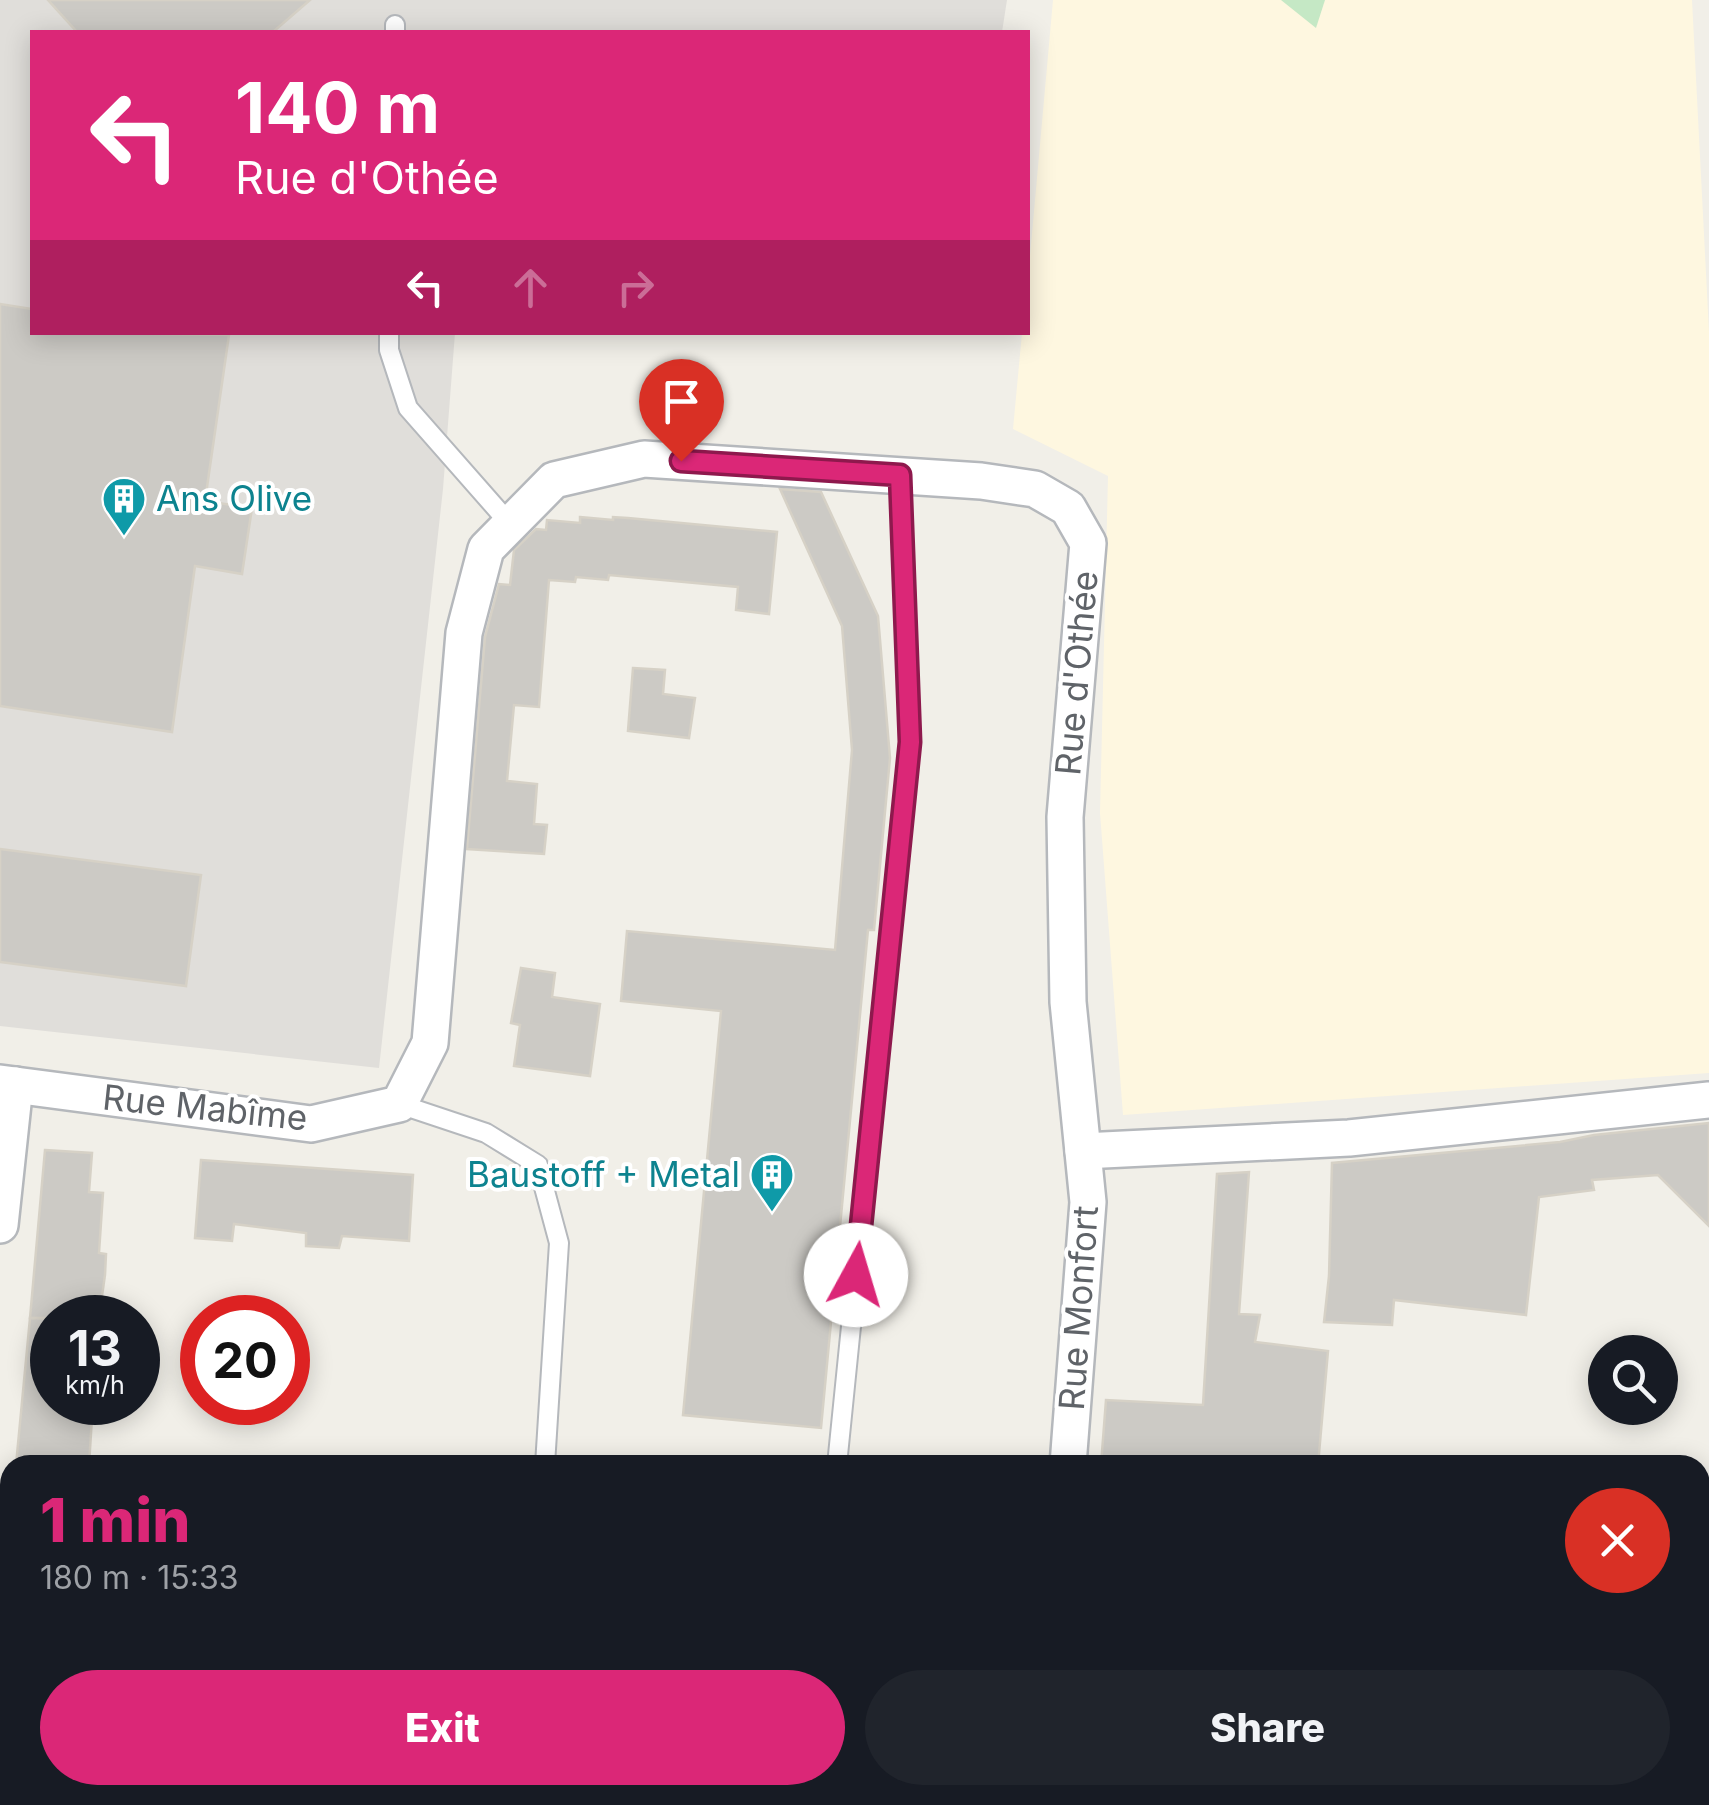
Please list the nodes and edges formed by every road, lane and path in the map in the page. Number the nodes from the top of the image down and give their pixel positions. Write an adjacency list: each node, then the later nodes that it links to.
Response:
1 (389, 335): 3 (lane)
2 (900, 475): 3 (street, Rue d'Othée); 7 (street, Rue d'Othée); 10 (lane)
3 (510, 524): 6 (street, Rue d'Othée)
4 (8, 1084): 6 (street, Rue Mabîme); 8 (street)
5 (1709, 1100): 7 (street)
6 (400, 1104): 9 (lane)
7 (1083, 1151): 11 (street, Rue Monfort)
8 (0, 1225)
9 (546, 1455)
10 (838, 1455)
11 (1069, 1455)

